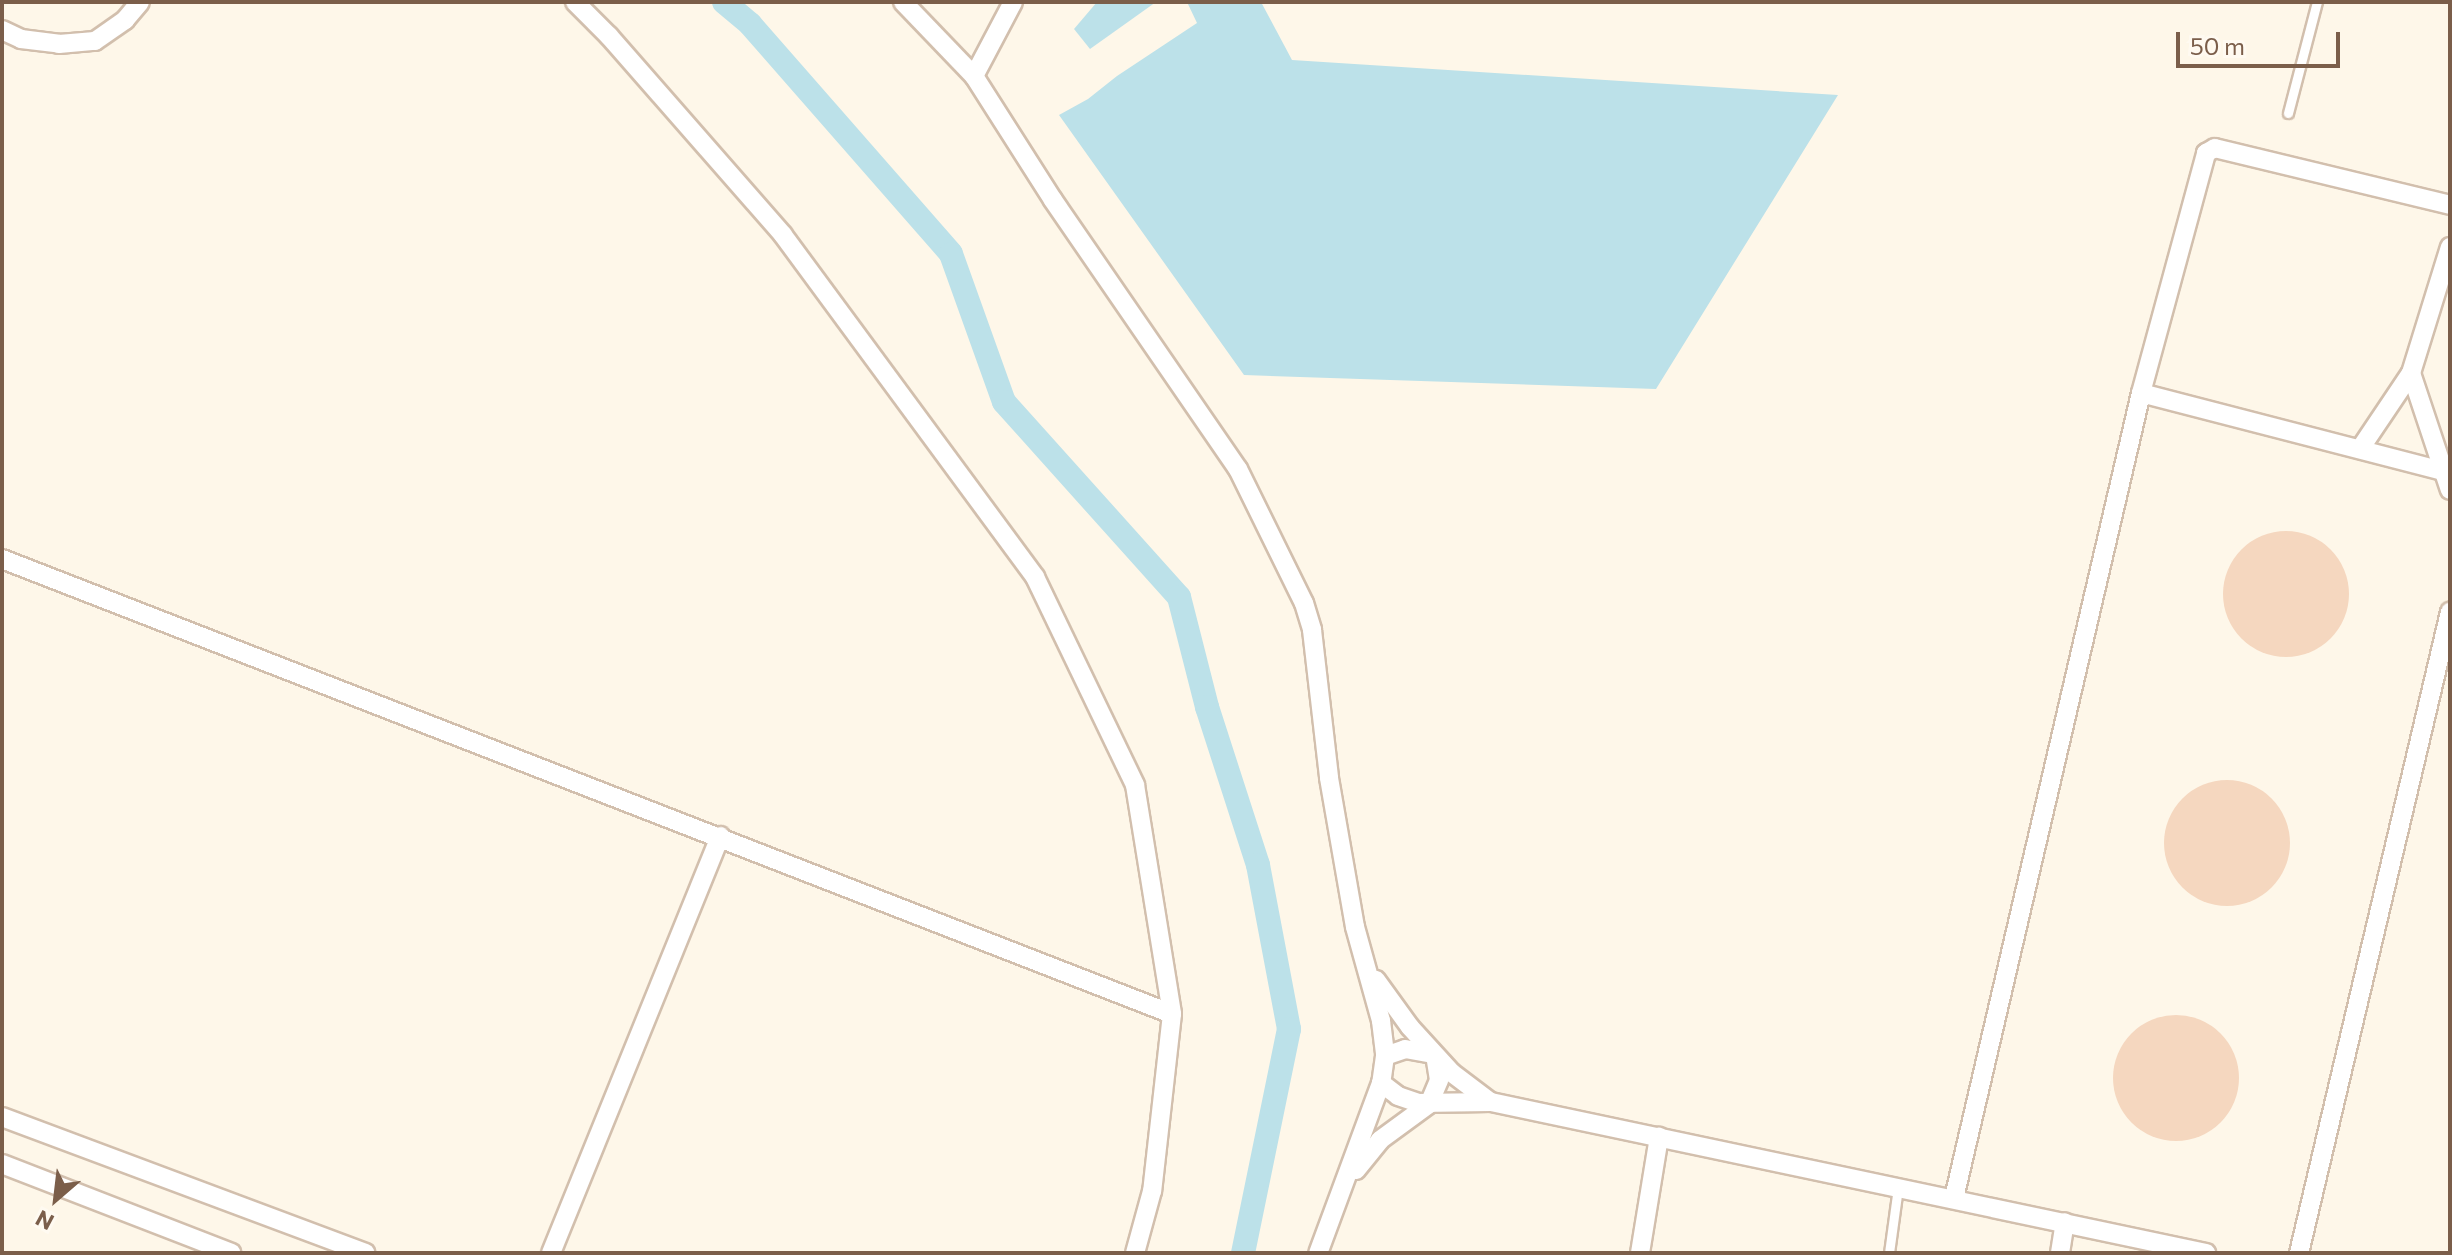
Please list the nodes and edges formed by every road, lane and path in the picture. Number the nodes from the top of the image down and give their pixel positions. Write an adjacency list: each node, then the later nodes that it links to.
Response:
1 (140, 2): 6 (street)
2 (575, 2): 20 (street)
3 (903, 2): 7 (street)
4 (1013, 2): 7 (street)
5 (2317, 2): 8 (lane)
6 (2, 30)
7 (974, 76): 19 (street)
8 (2288, 113)
9 (2450, 205): 12 (street)
10 (2450, 247): 11 (street)
11 (2411, 373): 13 (street); 14 (street)
12 (2141, 393): 13 (street); 31 (street)
13 (2360, 449): 14 (street)
14 (2442, 471): 15 (street)
15 (2450, 490)
16 (2, 559): 18 (street)
17 (2450, 612): 43 (street)
18 (720, 836): 20 (street); 36 (street)
19 (1366, 964): 21 (street); 22 (street)
20 (1172, 1014): 37 (street)
21 (1435, 1055): 22 (street); 24 (street); 25 (street)
22 (1385, 1056): 23 (street)
23 (1381, 1083): 25 (street); 30 (street)
24 (1491, 1102): 25 (street); 27 (street)
25 (1429, 1104): 30 (street)
26 (2, 1117): 33 (street)
27 (1659, 1137): 29 (street); 39 (street)
28 (2, 1164): 34 (street)
29 (1898, 1187): 31 (street); 40 (lane)
30 (1343, 1189): 38 (street)
31 (1954, 1198): 32 (street)
32 (2065, 1222): 41 (street); 42 (street)
33 (334, 1248): 35 (street)
34 (231, 1253)
35 (365, 1253)
36 (551, 1253)
37 (1135, 1253)
38 (1318, 1253)
39 (1640, 1253)
40 (1889, 1253)
41 (2060, 1253)
42 (2206, 1253)
43 (2299, 1253)

